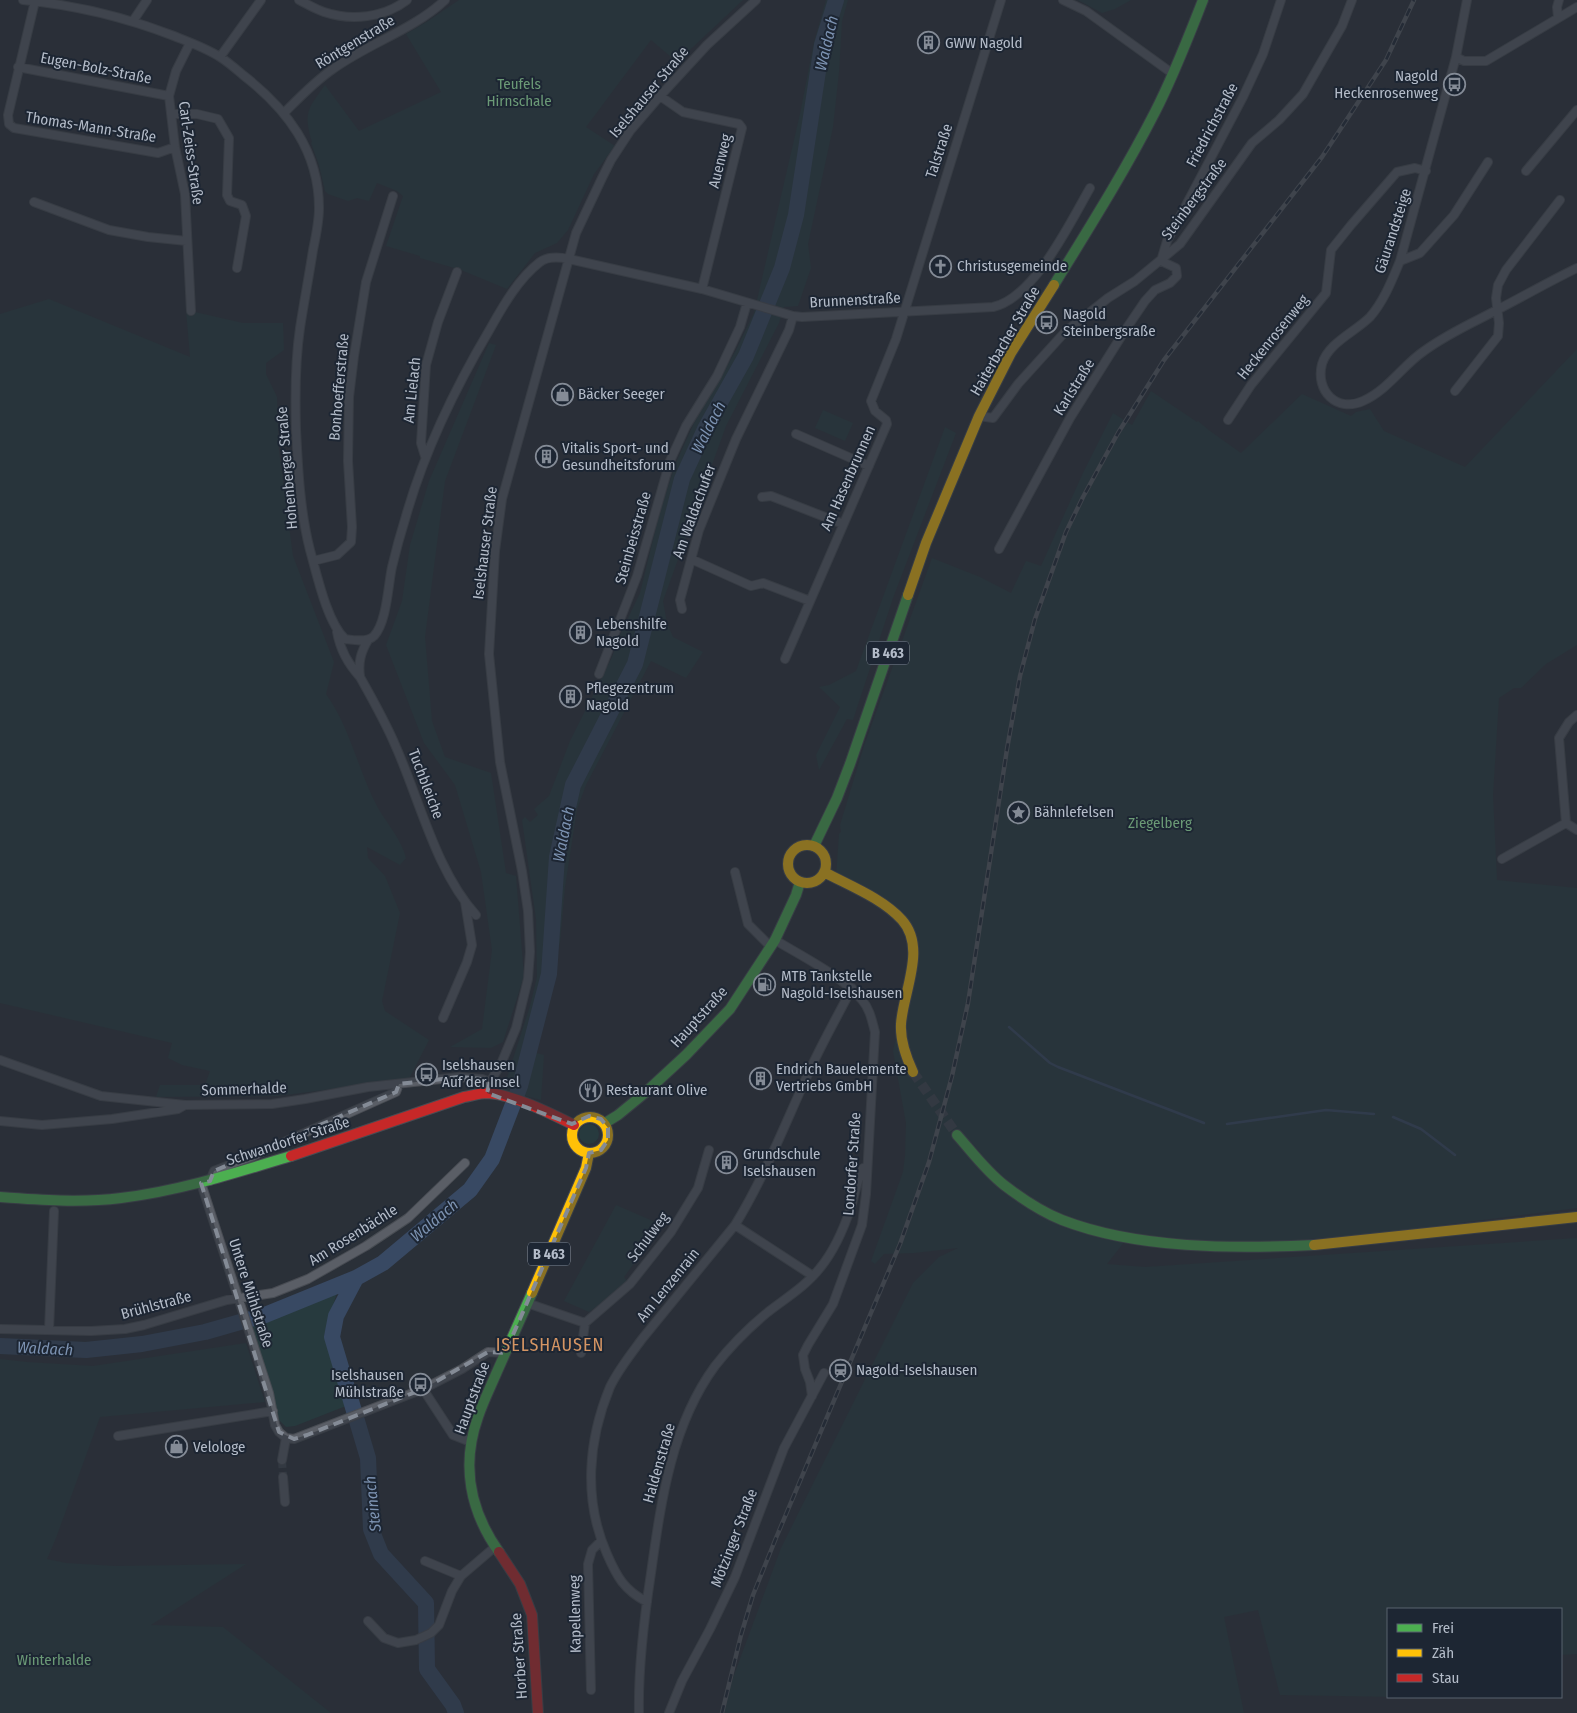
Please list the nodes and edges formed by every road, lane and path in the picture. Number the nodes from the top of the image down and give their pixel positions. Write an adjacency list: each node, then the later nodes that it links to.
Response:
1 (23, 0): 15 (street, Hohenberger Straße)
2 (147, 0): 18 (street)
3 (261, 0): 20 (street)
4 (298, 0): 5 (street)
5 (407, 0)
6 (446, 0): 27 (street, Röntgenstraße)
7 (756, 0): 25 (street, Iselshauser Straße)
8 (1001, 0): 48 (street, Talstraße)
9 (1063, 0): 23 (street)
10 (1203, 0): 23 (main road, Haiterbacher Straße / B 463)
11 (1281, 0): 40 (street, Friedrichstraße)
12 (1352, 0): 40 (street, Steinbergstraße)
13 (1467, 0): 21 (street, Gäurandsteige)
14 (1559, 0): 17 (street)
15 (35, 1): 18 (street, Hohenberger Straße); 22 (street, Thomas-Mann-Straße)
16 (1577, 7): 17 (street)
17 (1558, 17): 21 (street)
18 (132, 21): 19 (street, Hohenberger Straße)
19 (190, 43): 20 (street, Hohenberger Straße); 24 (street, Carl-Zeiss-Straße)
20 (220, 57): 27 (street, Hohenberger Straße)
21 (1456, 57): 31 (street, Gäurandsteige)
22 (18, 68): 24 (street, Eugen-Bolz-Straße); 29 (street, Thomas-Mann-Straße)
23 (1174, 72): 51 (main road, Haiterbacher Straße / B 463)
24 (169, 96): 28 (street, Carl-Zeiss-Straße)
25 (660, 96): 38 (street, Iselshauser Straße); 44 (street, Auenweg)
26 (1577, 110): 32 (street)
27 (284, 113): 60 (street, Hohenberger Straße)
28 (171, 114): 29 (street, Carl-Zeiss-Straße); 41 (street)
29 (175, 147): 37 (street, Carl-Zeiss-Straße)
30 (1488, 162): 39 (street)
31 (1426, 171): 39 (street, Gäurandsteige); 52 (street, Heckenrosenweg)
32 (1526, 171)
33 (1090, 188): 48 (street, Brunnenstraße)
34 (393, 196): 60 (street, Bonhoefferstraße)
35 (1560, 200): 46 (street)
36 (34, 202): 37 (street)
37 (187, 242): 47 (street, Carl-Zeiss-Straße)
38 (569, 259): 44 (street, Brunnenstraße); 54 (street); 83 (street, Iselshauser Straße)
39 (1400, 260): 46 (street, Gäurandsteige)
40 (1161, 261): 51 (street, Steinbergstraße); 58 (street, Karlstraße)
41 (236, 268)
42 (1577, 268): 46 (street, Gäurandsteige)
43 (457, 272): 54 (street, Am Lielach)
44 (702, 289): 45 (street, Brunnenstraße)
45 (747, 303): 49 (street, Brunnenstraße); 66 (street, Steinbeisstraße)
46 (1498, 309): 50 (street)
47 (191, 311)
48 (904, 311): 49 (street, Brunnenstraße); 55 (street, Am Hasenbrunnen)
49 (793, 316): 59 (street, Am Waldachufer)
50 (1455, 391)
51 (979, 416): 71 (main road, Haiterbacher Straße / B 463)
52 (1228, 420)
53 (796, 434): 55 (street)
54 (425, 456): 64 (street)
55 (869, 466): 57 (street, Am Hasenbrunnen)
56 (762, 497): 57 (street)
57 (843, 524): 61 (street, Am Hasenbrunnen)
58 (999, 549)
59 (691, 559): 61 (street); 62 (street, Am Waldachufer)
60 (313, 561): 63 (street, Hohenberger Straße)
61 (810, 601): 65 (street, Am Hasenbrunnen)
62 (682, 609)
63 (337, 632): 64 (street); 67 (street, Tuchbleiche)
64 (368, 640): 67 (street)
65 (785, 658)
66 (599, 674)
67 (360, 676): 76 (street, Tuchbleiche)
68 (1577, 715): 69 (street)
69 (1566, 823): 70 (street); 72 (street)
70 (1577, 830)
71 (814, 846): 74 (main road); 75 (main road)
72 (1502, 859)
73 (735, 872): 78 (street, Londorfer Straße)
74 (824, 872): 75 (main road); 82 (main road)
75 (800, 882): 78 (main road, Hauptstraße)
76 (465, 902): 77 (street, Tuchbleiche); 80 (street, Tuchbleiche)
77 (476, 915)
78 (773, 943): 79 (street, Londorfer Straße); 88 (main road, Hauptstraße)
79 (852, 988): 94 (street, Londorfer Straße); 99 (street, Am Lenzenrain)
80 (443, 1018)
81 (0, 1060): 86 (street)
82 (913, 1072)
83 (490, 1082): 84 (street, Sommerhalde); 85 (street, Iselshauser Straße)
84 (399, 1084): 86 (street, Sommerhalde); 95 (street)
85 (487, 1094): 89 (main road, Schwandorfer Straße); 95 (main road, Schwandorfer Straße)
86 (185, 1105): 87 (street, Sommerhalde)
87 (0, 1121)
88 (605, 1123): 89 (main road); 92 (main road)
89 (574, 1125): 92 (main road)
90 (957, 1136): 98 (main road)
91 (708, 1150): 103 (street, Schulweg)
92 (589, 1153): 102 (main road, Hauptstraße / B 463)
93 (465, 1163): 101 (street, Am Rosenbächle)
94 (868, 1166): 100 (street, Haldenstraße); 110 (street, Londorfer Straße)
95 (206, 1182): 96 (main road, Schwandorfer Straße); 101 (street, Untere Mühlstraße)
96 (0, 1197)
97 (54, 1211): 105 (street)
98 (1577, 1217)
99 (735, 1225): 100 (street); 118 (street, Am Lenzenrain)
100 (813, 1276): 122 (street, Haldenstraße)
101 (238, 1299): 105 (street, Brühlstraße); 111 (street, Untere Mühlstraße)
102 (527, 1303): 103 (street); 106 (main road, Hauptstraße / B 463)
103 (585, 1323): 107 (street)
104 (0, 1329): 105 (street, Brühlstraße)
105 (49, 1330)
106 (505, 1353): 109 (street); 114 (main road, Hauptstraße / B 463)
107 (581, 1353)
108 (824, 1373): 110 (street, Mötzinger Straße)
109 (423, 1389): 113 (street); 114 (street)
110 (812, 1396): 127 (street, Mötzinger Straße)
111 (273, 1411): 112 (street); 113 (street, Untere Mühlstraße)
112 (118, 1436)
113 (286, 1438): 115 (street)
114 (471, 1442): 119 (main road, Hauptstraße / B 463)
115 (282, 1460)
116 (283, 1477): 117 (street)
117 (285, 1502)
118 (601, 1541): 122 (street, Am Lenzenrain); 124 (street, Kapellenweg)
119 (496, 1546): 121 (street); 125 (main road, Horber Straße / B 463)
120 (425, 1561): 121 (street)
121 (461, 1576): 123 (street)
122 (647, 1602): 126 (street, Haldenstraße)
123 (368, 1621)
124 (590, 1690)
125 (538, 1713)
126 (639, 1713)
127 (669, 1713)

